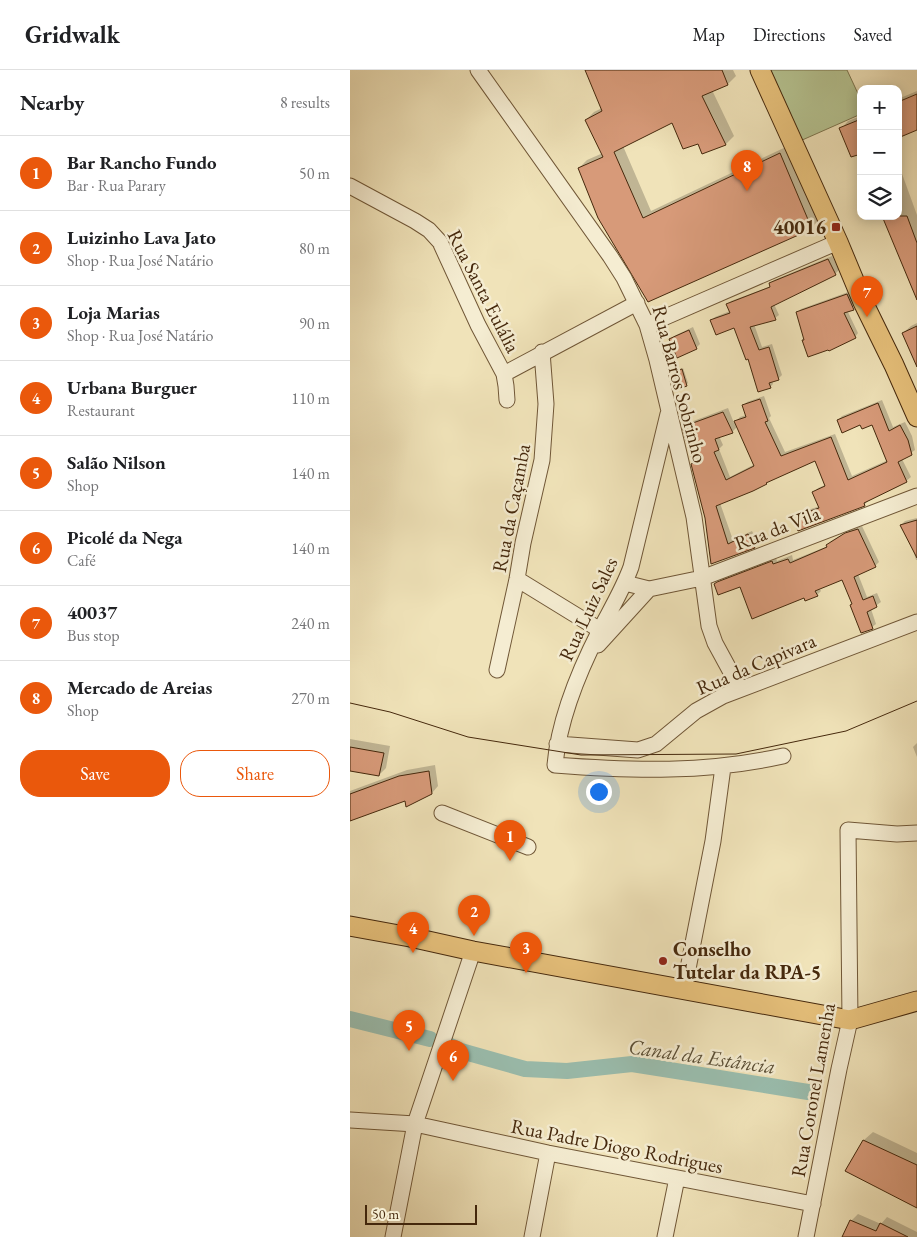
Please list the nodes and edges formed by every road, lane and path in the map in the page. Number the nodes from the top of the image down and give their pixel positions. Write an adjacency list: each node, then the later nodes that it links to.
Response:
1 (478, 70): 5 (street, Rua Barros Sobrinho)
2 (760, 70): 4 (main road)
3 (350, 186): 8 (street, Rua Santa Eulália)
4 (838, 242): 6 (street); 11 (main road)
5 (637, 303): 6 (street, Rua Barros Sobrinho); 7 (street)
6 (647, 325): 10 (street, Rua Barros Sobrinho)
7 (542, 352): 8 (street); 14 (street, Rua da Caçamba)
8 (504, 374): 9 (street, Rua Santa Eulália)
9 (506, 400)
10 (668, 411): 13 (street, Rua Barros Sobrinho); 15 (street, Rua Luiz Sales)
11 (917, 418)
12 (917, 496): 13 (street, Rua da Vila)
13 (702, 578): 16 (street, Rua da Vila); 21 (street, Rua Barros Sobrinho)
14 (517, 579): 18 (street); 20 (street, Rua da Caçamba)
15 (625, 583): 16 (street, Rua da Vila); 18 (street, Rua Luiz Sales)
16 (650, 589): 19 (street)
17 (917, 622): 21 (street, Rua da Capivara)
18 (600, 630): 19 (street, Rua Luiz Sales)
19 (588, 655): 22 (street, Rua Luiz Sales)
20 (497, 670)
21 (740, 689): 22 (street, Rua da Capivara)
22 (557, 744): 24 (street, Rua Luiz Sales)
23 (783, 756): 24 (street)
24 (723, 767): 30 (street)
25 (442, 813): 27 (street)
26 (917, 833): 32 (street, Rua Coronel Lamenha)
27 (528, 847)
28 (350, 926): 29 (main road)
29 (473, 951): 30 (main road); 34 (street)
30 (684, 988): 32 (main road)
31 (917, 1001): 32 (main road)
32 (850, 1020): 37 (street, Rua Coronel Lamenha)
33 (350, 1120): 34 (street, Rua Padre Diogo Rodrigues)
34 (415, 1124): 35 (street, Rua Padre Diogo Rodrigues); 38 (street)
35 (548, 1153): 36 (street, Rua Padre Diogo Rodrigues); 39 (street)
36 (677, 1178): 37 (street, Rua Padre Diogo Rodrigues); 40 (street)
37 (813, 1204): 41 (street, Rua Coronel Lamenha)
38 (393, 1237)
39 (532, 1237)
40 (665, 1237)
41 (806, 1237)

